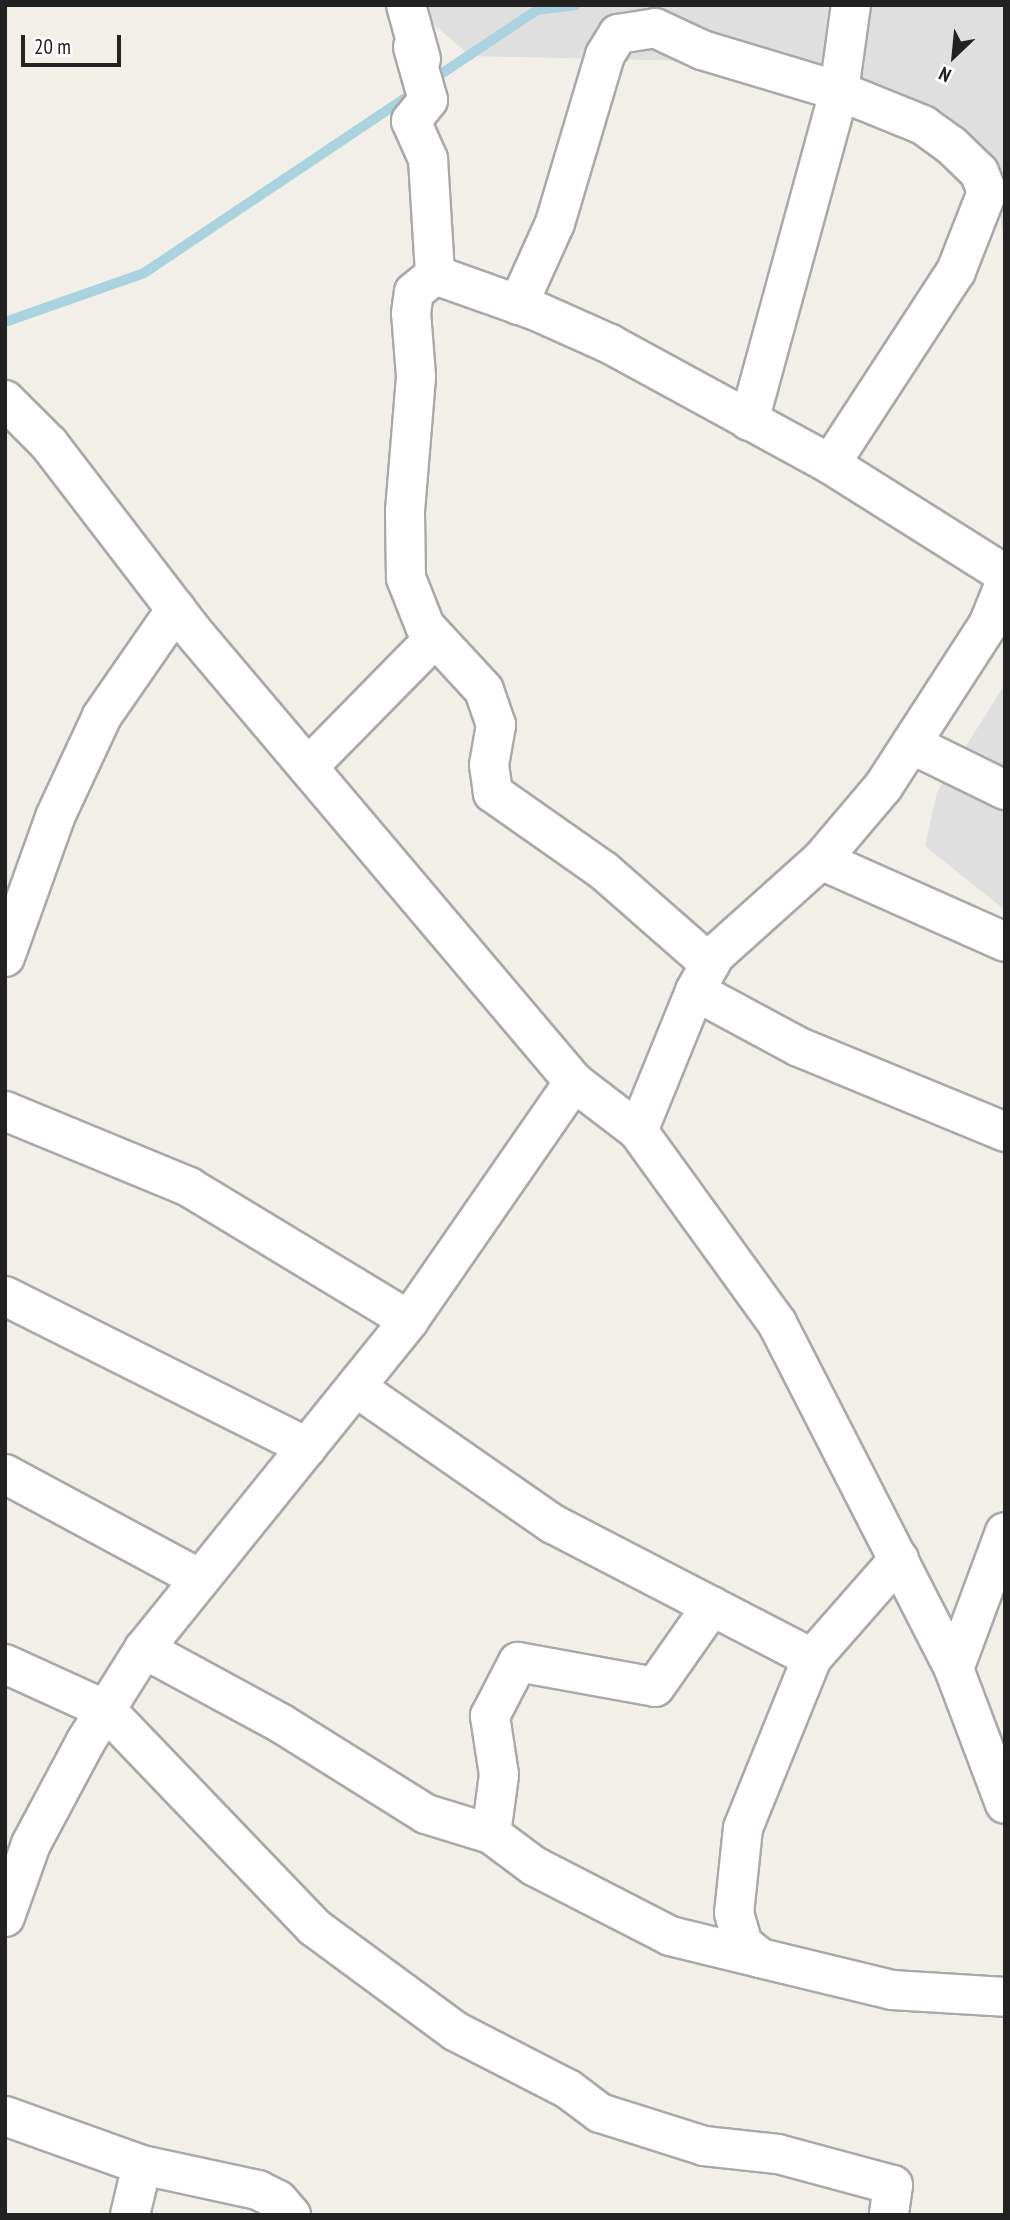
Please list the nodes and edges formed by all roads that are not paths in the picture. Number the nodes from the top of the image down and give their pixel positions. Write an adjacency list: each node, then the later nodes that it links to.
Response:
1 (406, 5): 4 (street)
2 (851, 5): 3 (street)
3 (839, 91): 5 (street); 7 (street); 8 (street)
4 (435, 275): 5 (street); 12 (street)
5 (517, 305): 7 (street)
6 (5, 400): 11 (street)
7 (749, 421): 8 (street)
8 (830, 464): 9 (street)
9 (1005, 574)
10 (1005, 583): 13 (street)
11 (176, 609): 14 (street); 18 (street)
12 (434, 639): 14 (street); 19 (street)
13 (911, 744): 15 (street); 16 (street)
14 (308, 767): 20 (street)
15 (1005, 790)
16 (821, 860): 17 (street); 19 (street)
17 (1005, 942)
18 (5, 957)
19 (703, 977): 22 (street); 23 (street)
20 (574, 1082): 22 (street); 25 (street)
21 (5, 1111): 25 (street)
22 (638, 1131): 30 (street)
23 (1005, 1132)
24 (5, 1296): 27 (street)
25 (409, 1320): 26 (street)
26 (357, 1388): 27 (street); 32 (street)
27 (307, 1447): 31 (street)
28 (5, 1474): 31 (street)
29 (1005, 1532): 36 (street)
30 (899, 1559): 34 (street); 36 (street)
31 (200, 1578): 33 (street)
32 (712, 1606): 34 (street); 39 (street)
33 (144, 1649): 37 (street); 39 (street)
34 (811, 1658): 41 (street)
35 (5, 1664): 37 (street)
36 (954, 1669): 38 (street)
37 (106, 1710): 40 (street); 47 (street)
38 (1005, 1804)
39 (491, 1834): 41 (street)
40 (5, 1917)
41 (760, 1958): 42 (street)
42 (1005, 1997)
43 (5, 2116): 44 (street)
44 (142, 2165): 45 (street); 46 (street)
45 (130, 2215)
46 (291, 2215)
47 (889, 2215)

